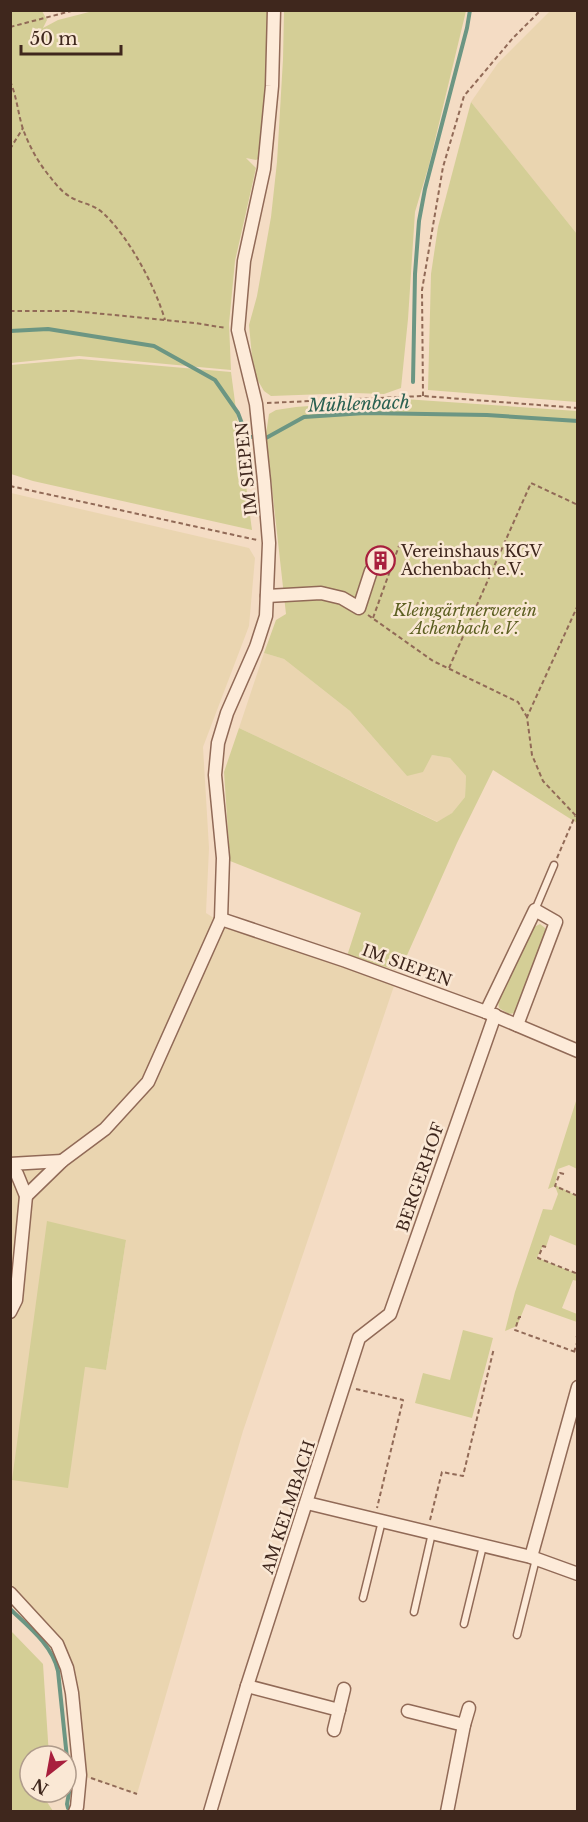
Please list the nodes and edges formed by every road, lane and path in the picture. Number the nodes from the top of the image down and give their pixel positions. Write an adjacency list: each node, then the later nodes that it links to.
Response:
1 (75, 10): 4 (path)
2 (274, 10): 10 (street, IM SIEPEN)
3 (541, 10): 11 (path)
4 (10, 27)
5 (10, 81): 6 (path)
6 (23, 128): 7 (path); 9 (path)
7 (10, 149)
8 (10, 311): 9 (path)
9 (165, 320): 10 (path)
10 (238, 330): 12 (street, IM SIEPEN)
11 (423, 396): 12 (path); 13 (path)
12 (256, 404): 16 (street, IM SIEPEN)
13 (578, 408)
14 (10, 486): 16 (path)
15 (578, 505): 23 (path)
16 (269, 543): 19 (street, IM SIEPEN)
17 (400, 543): 22 (path)
18 (371, 571): 21 (street)
19 (267, 596): 21 (street); 28 (street, IM SIEPEN)
20 (578, 605): 24 (path)
21 (359, 608): 22 (path)
22 (373, 618): 23 (path)
23 (449, 668): 24 (path)
24 (527, 717): 25 (path)
25 (576, 817): 26 (path)
26 (554, 865): 27 (lane)
27 (535, 910): 29 (street, BERGERHOF); 30 (street)
28 (221, 919): 29 (street, IM SIEPEN); 32 (street, IM SIEPEN)
29 (491, 1014): 30 (street, IM SIEPEN); 41 (street, BERGERHOF)
30 (517, 1025): 31 (street, IM SIEPEN)
31 (578, 1051)
32 (62, 1161): 33 (street); 35 (street, IM SIEPEN)
33 (10, 1166): 35 (street)
34 (564, 1174): 36 (path)
35 (26, 1196): 39 (street)
36 (578, 1196)
37 (546, 1247): 38 (path)
38 (578, 1274)
39 (10, 1312)
40 (521, 1317): 44 (path)
41 (359, 1338): 45 (street, AM KELMBACH)
42 (577, 1338): 44 (path)
43 (494, 1348): 49 (path)
44 (576, 1353)
45 (344, 1386): 47 (street, AM KELMBACH); 48 (path)
46 (578, 1387): 51 (street)
47 (307, 1503): 48 (street); 58 (street, AM KELMBACH)
48 (378, 1520): 49 (street); 54 (lane)
49 (429, 1532): 50 (street); 55 (lane)
50 (483, 1546): 51 (street); 56 (lane)
51 (533, 1558): 52 (street); 57 (lane)
52 (578, 1574)
53 (10, 1593): 65 (street)
54 (363, 1598)
55 (414, 1612)
56 (464, 1624)
57 (517, 1635)
58 (247, 1686): 61 (street); 68 (street, AM KELMBACH)
59 (344, 1689): 61 (street)
60 (469, 1707): 63 (street)
61 (339, 1710): 64 (street)
62 (408, 1711): 63 (street)
63 (464, 1725): 69 (street)
64 (334, 1730)
65 (80, 1775): 66 (path); 67 (street)
66 (137, 1794)
67 (75, 1812)
68 (210, 1812)
69 (447, 1812)

